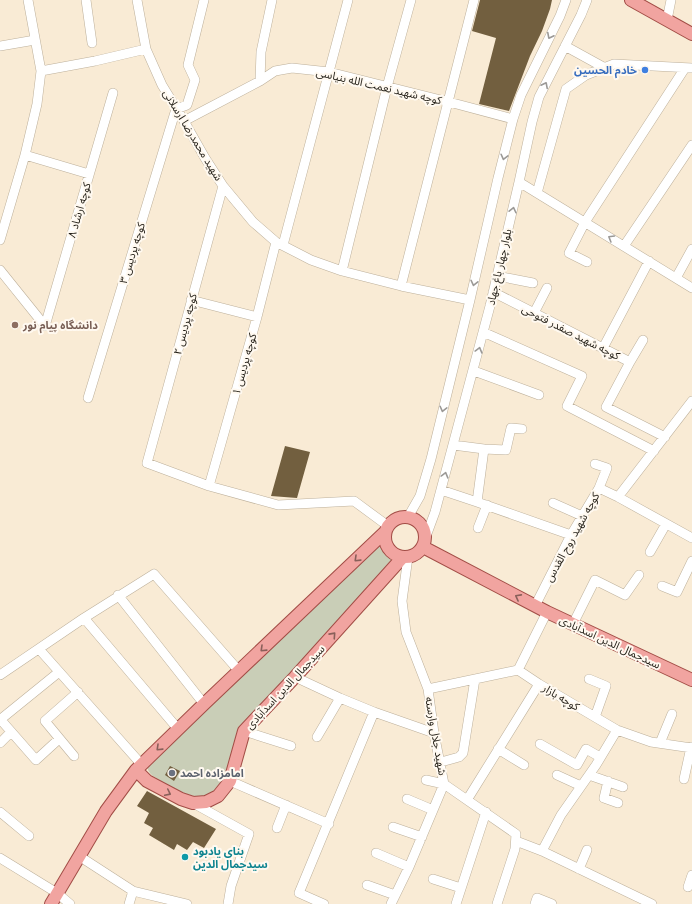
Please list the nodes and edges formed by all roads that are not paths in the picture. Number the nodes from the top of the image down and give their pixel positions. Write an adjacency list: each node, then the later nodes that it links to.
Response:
1 (28, 0): 15 (street)
2 (86, 0): 16 (street)
3 (137, 0): 19 (street, شهید محمدرضا ارسلانی)
4 (204, 0): 28 (street)
5 (272, 0): 24 (street)
6 (348, 0): 23 (street, کوچه پردیس ۱)
7 (412, 0): 25 (street)
8 (474, 0): 27 (street)
9 (566, 0): 29 (street, بلوار چهار باغ جهاد, one-way to 29)
10 (587, 0): 18 (street, بلوار چهار باغ جهاد)
11 (631, 0): 13 (main road)
12 (671, 0): 13 (street)
13 (667, 20): 14 (main road)
14 (692, 34)
15 (35, 40): 17 (street); 22 (street)
16 (92, 43)
17 (0, 46)
18 (565, 46): 20 (street); 34 (street, بلوار چهار باغ جهاد, one-way to 18)
19 (146, 49): 22 (street); 28 (street, شهید محمدرضا ارسلانی)
20 (605, 68): 21 (street); 36 (street)
21 (689, 68): 37 (street)
22 (41, 71): 32 (street)
23 (329, 72): 24 (street, کوچه شهید نعمت الله بنیاسی); 25 (street, کوچه شهید نعمت الله بنیاسی); 39 (street, کوچه پردیس ۱)
24 (260, 81): 30 (street, کوچه شهید نعمت الله بنیاسی)
25 (387, 87): 27 (street, کوچه شهید نعمت الله بنیاسی); 45 (street)
26 (113, 93): 33 (street, کوچه ارشاد ۸)
27 (449, 102): 29 (street, کوچه شهید نعمت الله بنیاسی); 49 (street)
28 (176, 109): 30 (street, شهید محمدرضا ارسلانی); 63 (street, کوچه پردیس ۳)
29 (514, 119): 54 (street, بلوار چهار باغ جهاد, one-way to 54)
30 (184, 122): 35 (street, شهید محمدرضا ارسلانی)
31 (692, 145): 40 (street)
32 (25, 155): 33 (street); 38 (street)
33 (89, 174): 44 (street, کوچه ارشاد ۸)
34 (519, 182): 36 (street); 46 (street, بلوار چهار باغ جهاد, one-way to 34)
35 (223, 186): 39 (street, شهید محمدرضا ارسلانی); 53 (street, کوچه پردیس ۲)
36 (537, 193): 37 (street)
37 (585, 222): 40 (street, one-way to 37); 43 (street)
38 (0, 240)
39 (280, 244): 45 (street, شهید محمدرضا ارسلانی); 56 (street, کوچه پردیس ۱)
40 (624, 246): 42 (street)
41 (692, 249): 47 (street)
42 (649, 261): 47 (street); 59 (street)
43 (587, 262)
44 (0, 270)
45 (342, 271): 49 (street, شهید محمدرضا ارسلانی)
46 (497, 276): 48 (street); 52 (street, بلوار چهار باغ جهاد)
47 (676, 278): 51 (street)
48 (533, 283)
49 (401, 286): 54 (street, شهید محمدرضا ارسلانی)
50 (547, 288): 55 (street)
51 (692, 288)
52 (494, 292): 55 (street, کوچه شهید صفدر فتوحی); 57 (street, بلوار چهار باغ جهاد)
53 (191, 300): 56 (street); 71 (street, کوچه پردیس ۲)
54 (470, 300): 79 (street, بلوار چهار باغ جهاد, one-way to 79)
55 (534, 313): 59 (street, کوچه شهید صفدر فتوحی)
56 (257, 317): 71 (street, کوچه پردیس ۱)
57 (484, 332): 61 (street, بلوار چهار باغ جهاد, one-way to 57); 69 (street)
58 (643, 340): 60 (street)
59 (603, 348): 60 (street, کوچه شهید صفدر فتوحی)
60 (630, 362): 66 (street, کوچه شهید صفدر فتوحی)
61 (474, 371): 62 (street); 67 (street, بلوار چهار باغ جهاد)
62 (539, 395)
63 (88, 398)
64 (692, 403): 66 (street)
65 (522, 429): 68 (street)
66 (665, 437): 69 (street)
67 (453, 445): 68 (street); 73 (street, بلوار چهار باغ جهاد, one-way to 67)
68 (484, 449): 75 (street)
69 (654, 451): 74 (street)
70 (595, 464): 72 (street)
71 (209, 486): 82 (street)
72 (599, 488): 74 (street, کوچه شهید روح القدس); 78 (street, کوچه شهید روح القدس)
73 (441, 490): 75 (street); 85 (street, بلوار چهار باغ جهاد)
74 (618, 497): 80 (street, کوچه شهید روح القدس)
75 (477, 502): 77 (street)
76 (553, 502): 78 (street)
77 (487, 505): 81 (street); 83 (street)
78 (582, 516): 83 (street, کوچه شهید روح القدس)
79 (408, 517): 82 (main road); 85 (main road)
80 (666, 524): 84 (street, کوچه شهید روح القدس); 86 (street)
81 (478, 528)
82 (387, 529): 87 (main road); 98 (main road, one-way to 98)
83 (571, 535): 92 (street, کوچه شهید روح القدس)
84 (692, 538)
85 (424, 543): 87 (main road); 92 (main road, سیدجمال الدین اسدآبادی, one-way to 85)
86 (650, 552)
87 (405, 557): 101 (main road, سیدجمال الدین اسدآبادی, one-way to 87); 106 (street, شهید جلال وارسته)
88 (692, 561): 90 (street)
89 (639, 575): 95 (street)
90 (662, 586)
91 (118, 596): 94 (street); 98 (street); 109 (street)
92 (535, 606): 93 (main road, سیدجمال الدین اسدآبادی)
93 (547, 612): 95 (main road, سیدجمال الدین اسدآبادی); 97 (street)
94 (84, 618): 96 (street); 114 (street)
95 (573, 624): 104 (main road, سیدجمال الدین اسدآبادی)
96 (39, 649): 99 (street); 100 (street)
97 (518, 670): 102 (street); 105 (street, کوچه بازار)
98 (239, 671): 109 (main road)
99 (59, 672): 107 (street); 113 (street)
100 (0, 675)
101 (295, 677): 108 (street); 116 (main road, سیدجمال الدین اسدآبادی)
102 (474, 679): 106 (street); 129 (street)
103 (589, 679): 112 (street)
104 (692, 680)
105 (539, 684): 112 (street, کوچه بازار); 126 (street)
106 (428, 689): 118 (street, شهید جلال وارسته)
107 (78, 692): 120 (street); 131 (street)
108 (340, 698): 110 (street); 119 (street)
109 (204, 704): 114 (main road)
110 (374, 712): 118 (street); 149 (street)
111 (672, 714): 122 (street)
112 (595, 717): 115 (street, کوچه بازار)
113 (0, 719): 117 (street)
114 (178, 729): 131 (main road, one-way to 131)
115 (617, 730): 122 (street, کوچه بازار); 128 (street)
116 (244, 731): 124 (street); 136 (main road, سیدجمال الدین اسدآبادی)
117 (11, 732): 120 (street); 121 (street)
118 (434, 733): 129 (street, شهید جلال وارسته)
119 (317, 737)
120 (59, 739): 127 (street)
121 (0, 743)
122 (660, 743): 125 (street, کوچه بازار)
123 (540, 744): 128 (street)
124 (290, 746)
125 (691, 748): 134 (street)
126 (498, 749): 130 (street); 142 (street)
127 (74, 756)
128 (600, 757): 133 (street)
129 (441, 762): 138 (street, شهید جلال وارسته)
130 (524, 764)
131 (139, 767): 143 (main road, one-way to 143); 158 (main road)
132 (557, 775): 139 (street)
133 (589, 775): 137 (street); 139 (street)
134 (684, 779)
135 (426, 780): 138 (street)
136 (230, 781): 143 (main road, سیدجمال الدین اسدآبادی); 145 (street)
137 (608, 782): 140 (street); 144 (street)
138 (444, 784): 142 (street, شهید جلال وارسته); 146 (street)
139 (581, 786): 156 (street)
140 (623, 787)
141 (407, 799): 146 (street)
142 (467, 800): 148 (street, شهید جلال وارسته)
143 (193, 803): 174 (street)
144 (618, 803)
145 (286, 805): 149 (street); 151 (street)
146 (433, 810): 153 (street)
147 (0, 812): 152 (street)
148 (486, 812): 154 (street, شهید جلال وارسته); 166 (street)
149 (328, 824): 175 (street)
150 (393, 827): 153 (street)
151 (277, 828)
152 (29, 836)
153 (422, 837): 160 (street)
154 (516, 841): 156 (street); 178 (street)
155 (587, 850): 161 (street)
156 (542, 851): 161 (street)
157 (376, 853): 160 (street)
158 (79, 856): 167 (street); 168 (main road)
159 (0, 858): 168 (street)
160 (409, 867): 169 (street)
161 (579, 869): 181 (street)
162 (692, 875): 165 (street)
163 (433, 879): 166 (street)
164 (367, 885): 169 (street)
165 (688, 887)
166 (462, 888): 177 (street)
167 (133, 891): 172 (street); 173 (street)
168 (57, 893): 170 (main road); 171 (street)
169 (395, 895): 176 (street)
170 (51, 904)
171 (70, 904)
172 (129, 904)
173 (187, 904)
174 (228, 904)
175 (324, 904)
176 (391, 904)
177 (456, 904)
178 (497, 904)
179 (535, 904): 180 (street)
180 (552, 904)
181 (652, 904)

